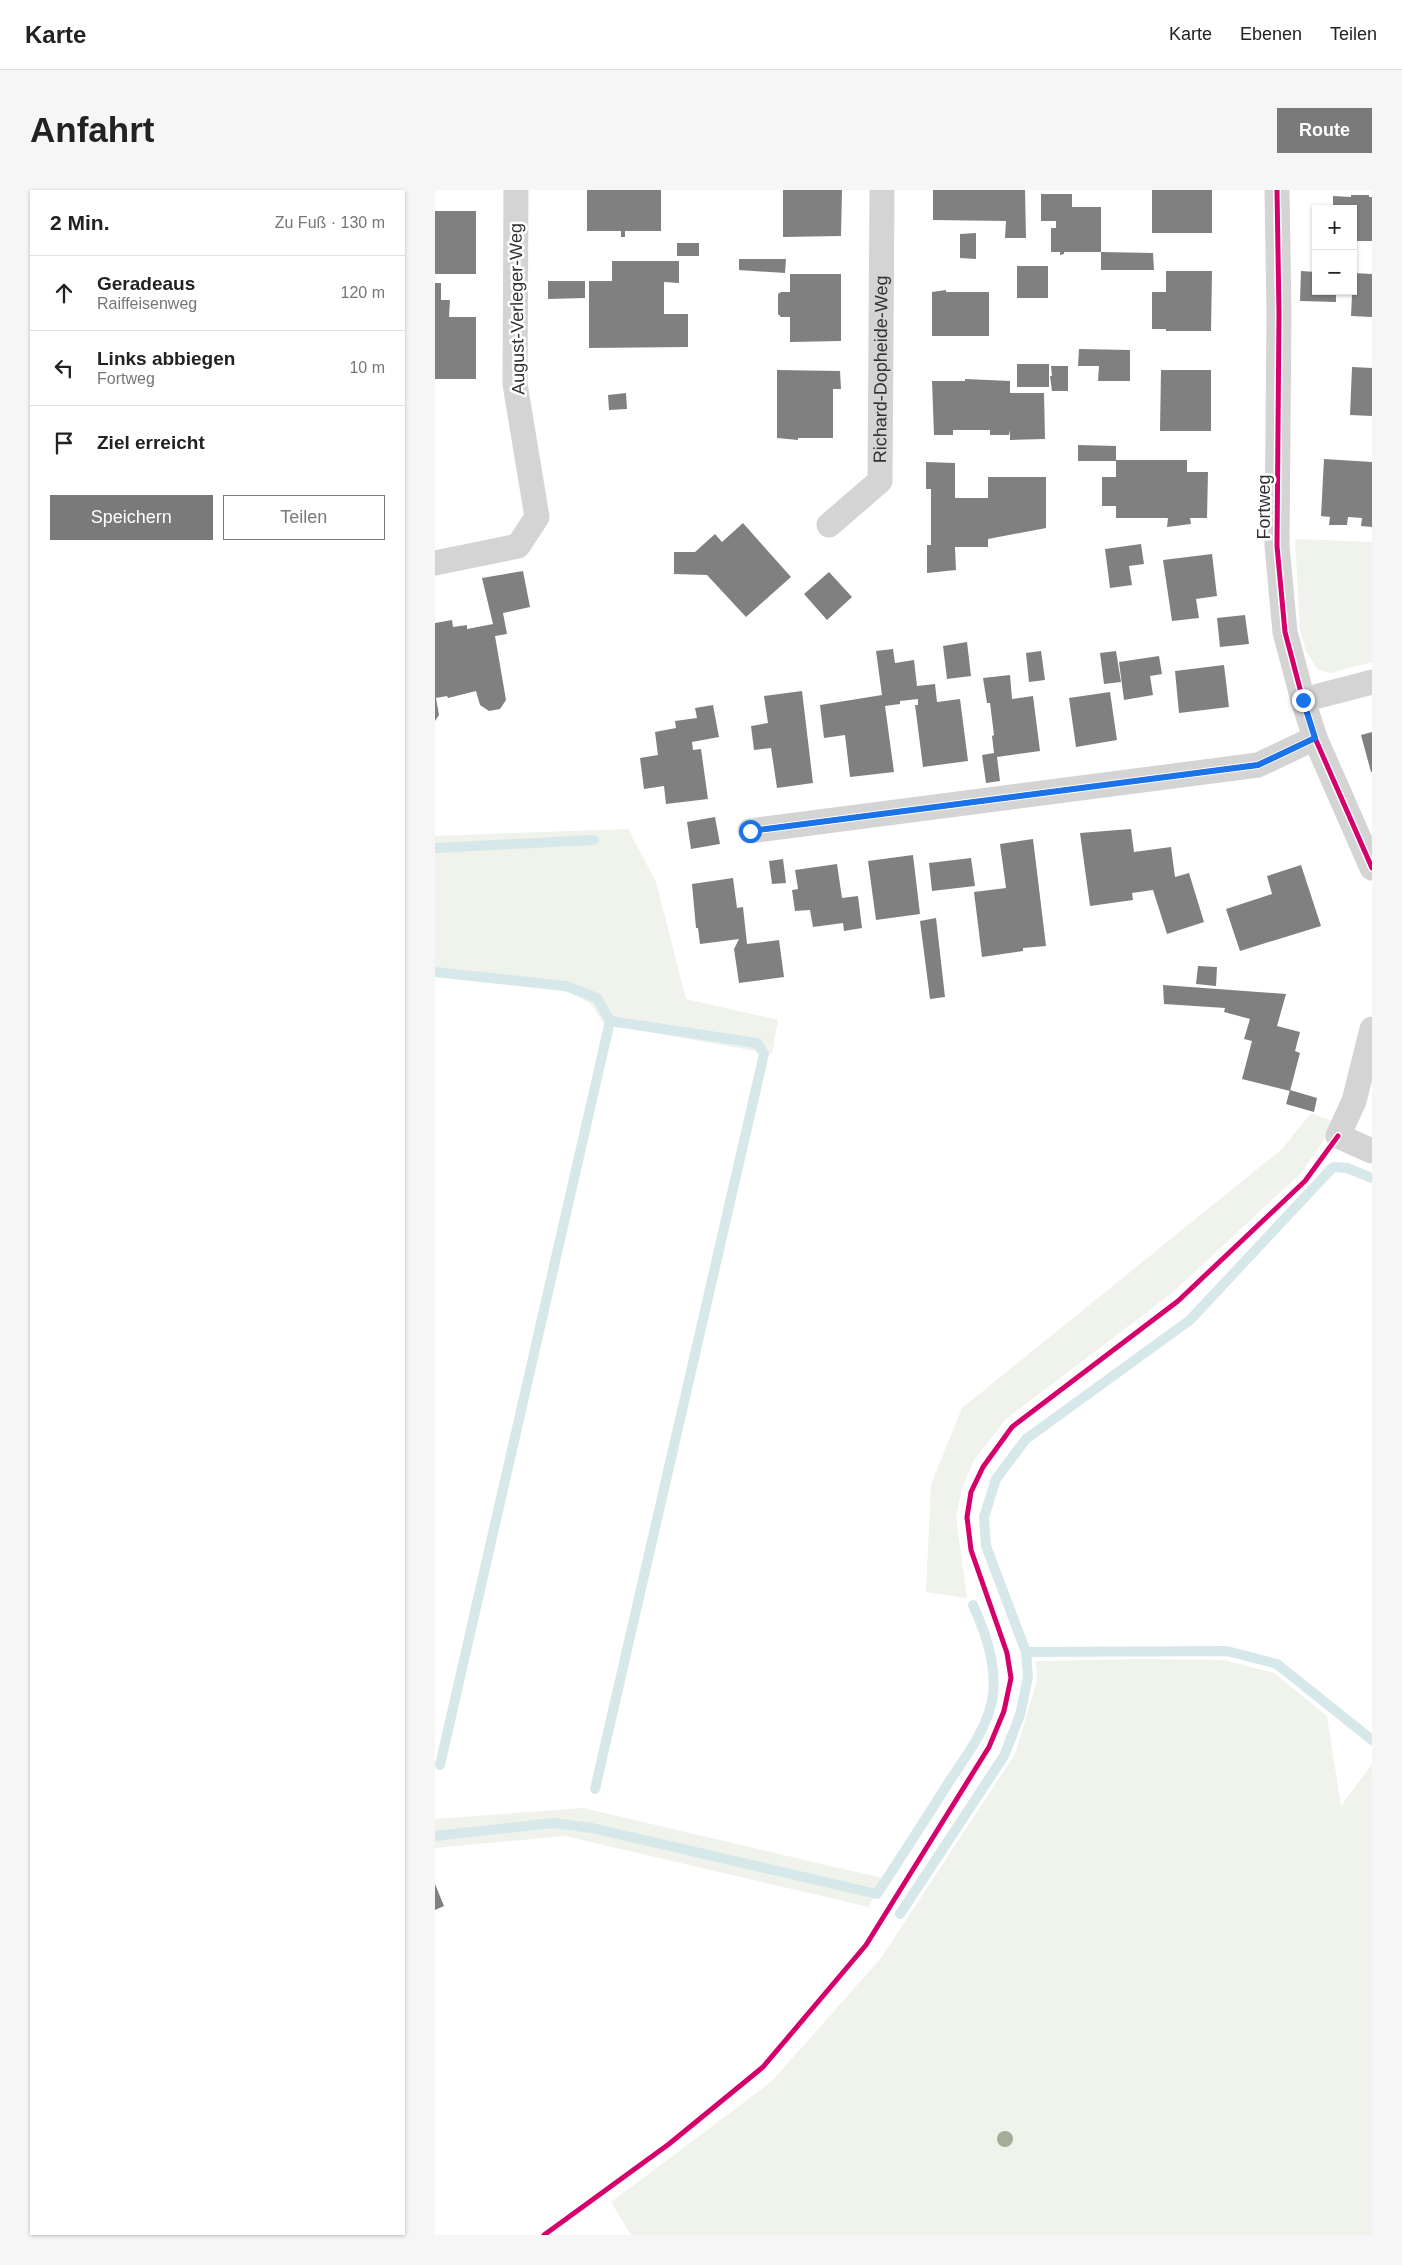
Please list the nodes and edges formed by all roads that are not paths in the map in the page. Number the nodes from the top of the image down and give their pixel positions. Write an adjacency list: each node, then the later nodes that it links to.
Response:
1 (516, 190): 5 (street, August-Verleger-Weg)
2 (882, 190): 4 (street, Richard-Dopheide-Weg)
3 (1277, 190): 7 (street, Fortweg)
4 (829, 525)
5 (435, 563)
6 (1372, 682): 7 (street)
7 (1303, 700): 8 (street, Fortweg)
8 (1315, 738): 9 (street); 10 (street, Fortweg)
9 (750, 831)
10 (1372, 868)
11 (1372, 1029): 12 (street)
12 (1372, 1151)

